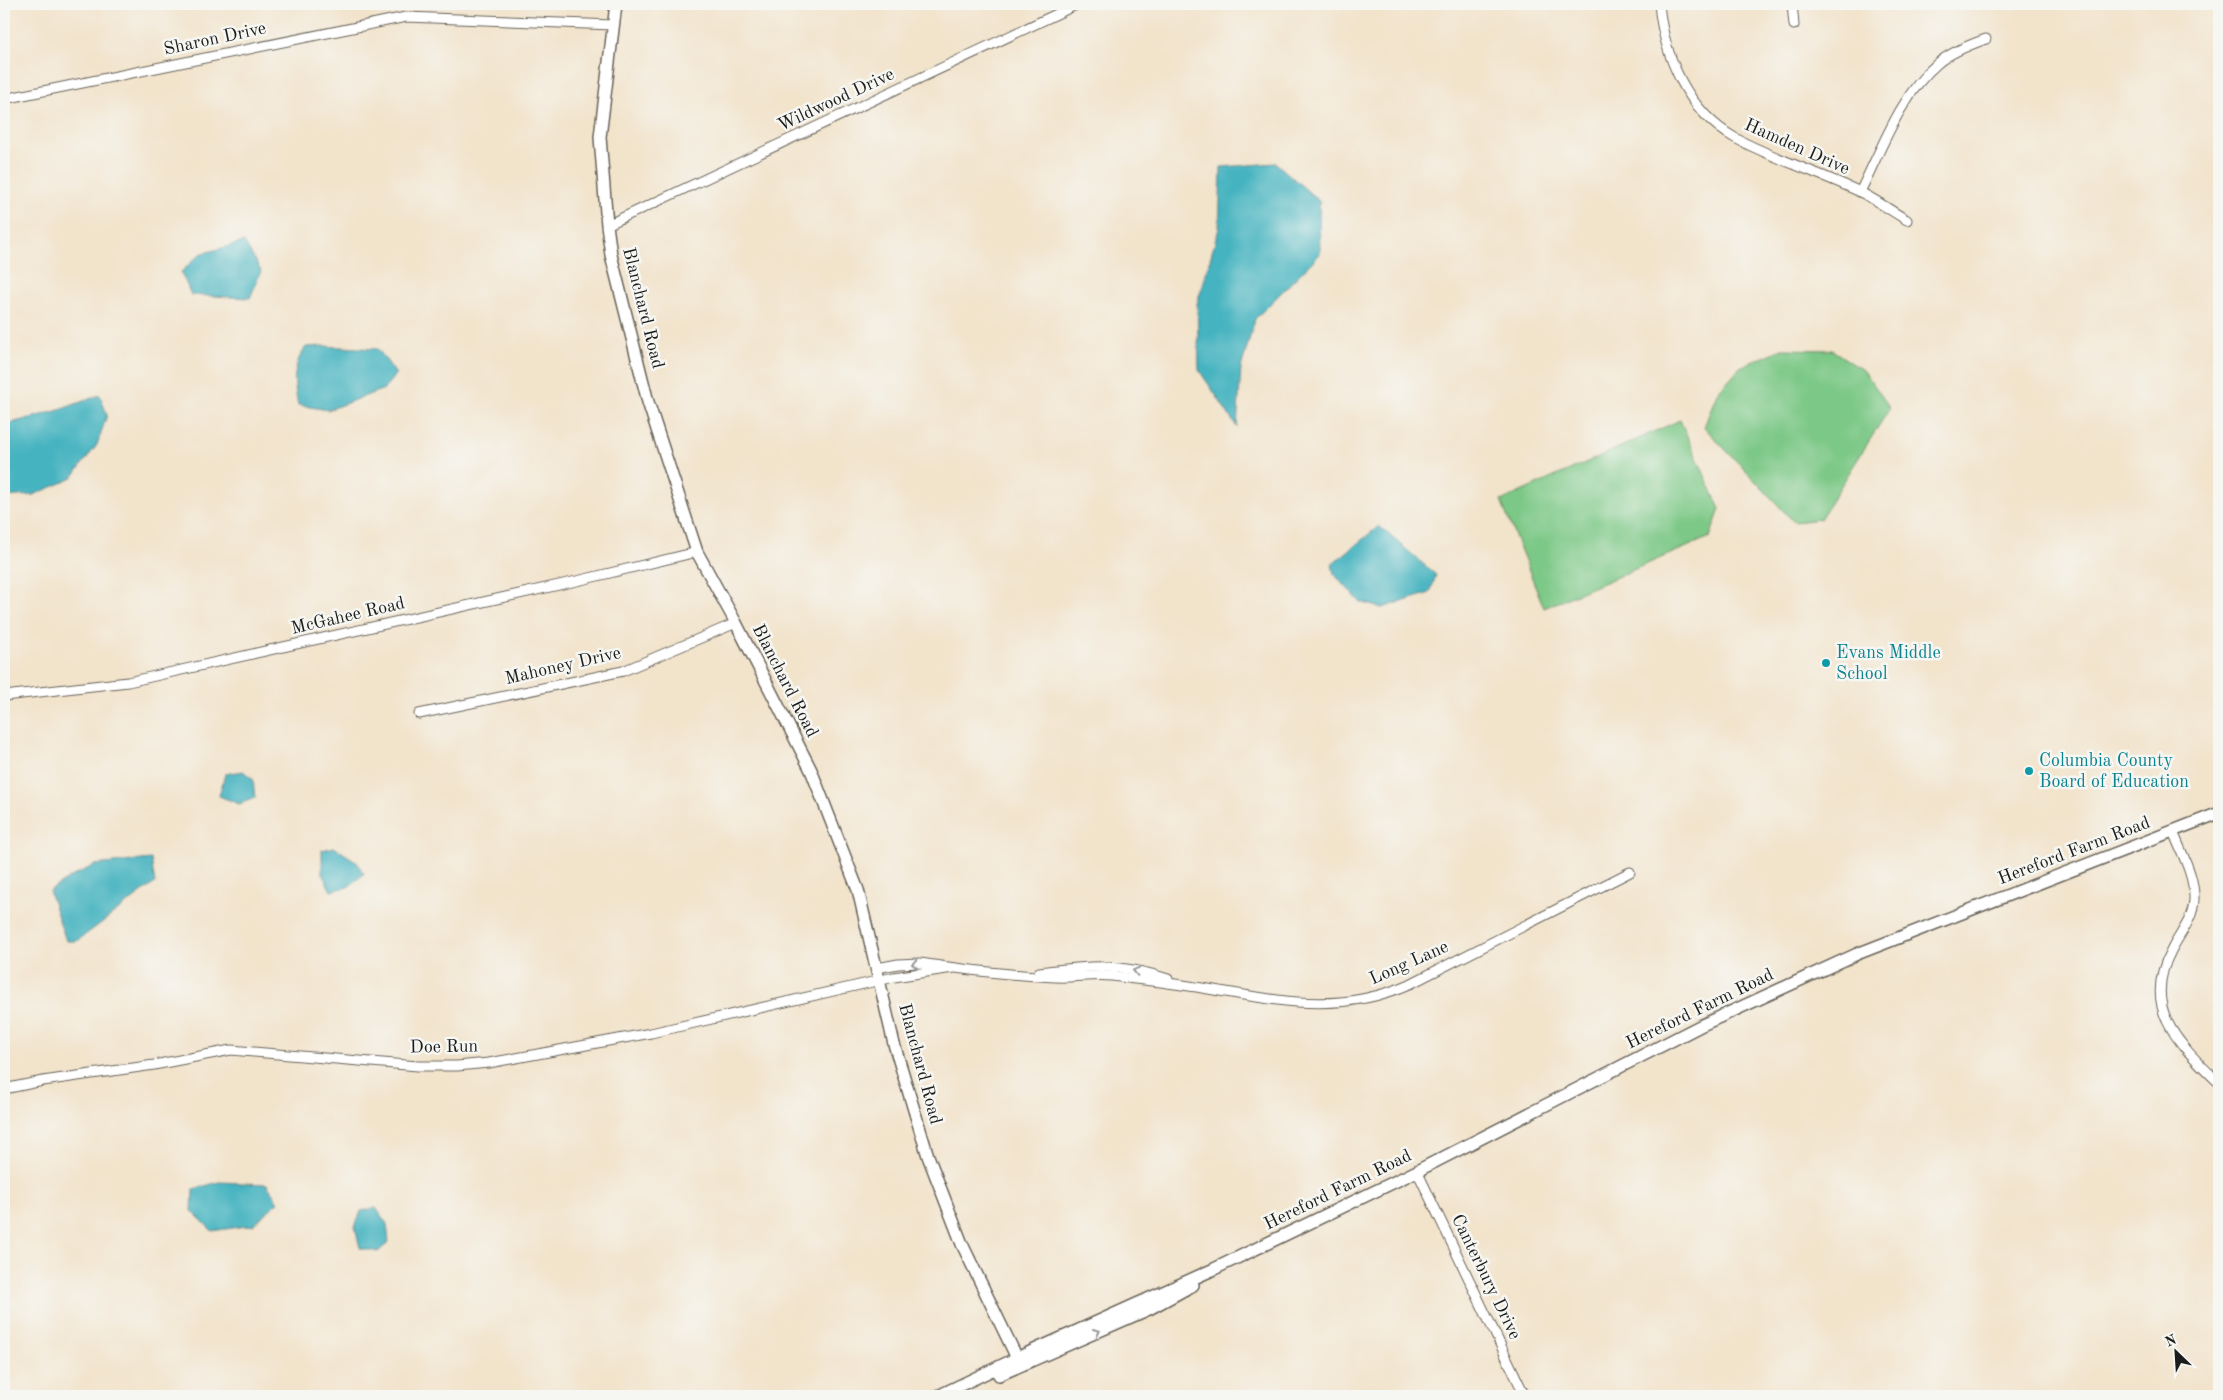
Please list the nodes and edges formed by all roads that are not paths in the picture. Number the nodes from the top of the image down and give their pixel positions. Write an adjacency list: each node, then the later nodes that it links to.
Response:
1 (616, 4): 6 (street, Blanchard Road)
2 (1078, 4): 11 (street, Wildwood Drive)
3 (1659, 4): 9 (street, Hamden Drive)
4 (1792, 4): 5 (street)
5 (1794, 24)
6 (613, 25): 8 (street, Sharon Drive); 11 (street, Blanchard Road)
7 (1986, 38): 9 (street)
8 (4, 99)
9 (1860, 192): 10 (street, Hamden Drive)
10 (1907, 220)
11 (607, 225): 12 (street, Blanchard Road)
12 (697, 552): 13 (street, Blanchard Road); 14 (street, McGahee Road)
13 (736, 623): 15 (street, Mahoney Drive); 19 (street, Blanchard Road)
14 (4, 696)
15 (419, 714)
16 (2219, 813): 17 (street, Hereford Farm Road)
17 (2173, 831): 22 (street); 24 (street, Hereford Farm Road)
18 (1630, 872): 20 (street, Long Lane)
19 (877, 968): 20 (street, Long Lane, one-way to 19); 21 (street, Blanchard Road)
20 (953, 968): 21 (street, Long Lane)
21 (880, 981): 23 (street, Doe Run); 26 (street, Blanchard Road)
22 (2219, 1082)
23 (4, 1089)
24 (1417, 1171): 25 (street, Hereford Farm Road); 28 (street, Canterbury Drive)
25 (1212, 1270): 26 (street, Hereford Farm Road); 27 (street, Hereford Farm Road, one-way to 25)
26 (1017, 1358): 27 (street, Hereford Farm Road)
27 (938, 1396)
28 (1525, 1396)

